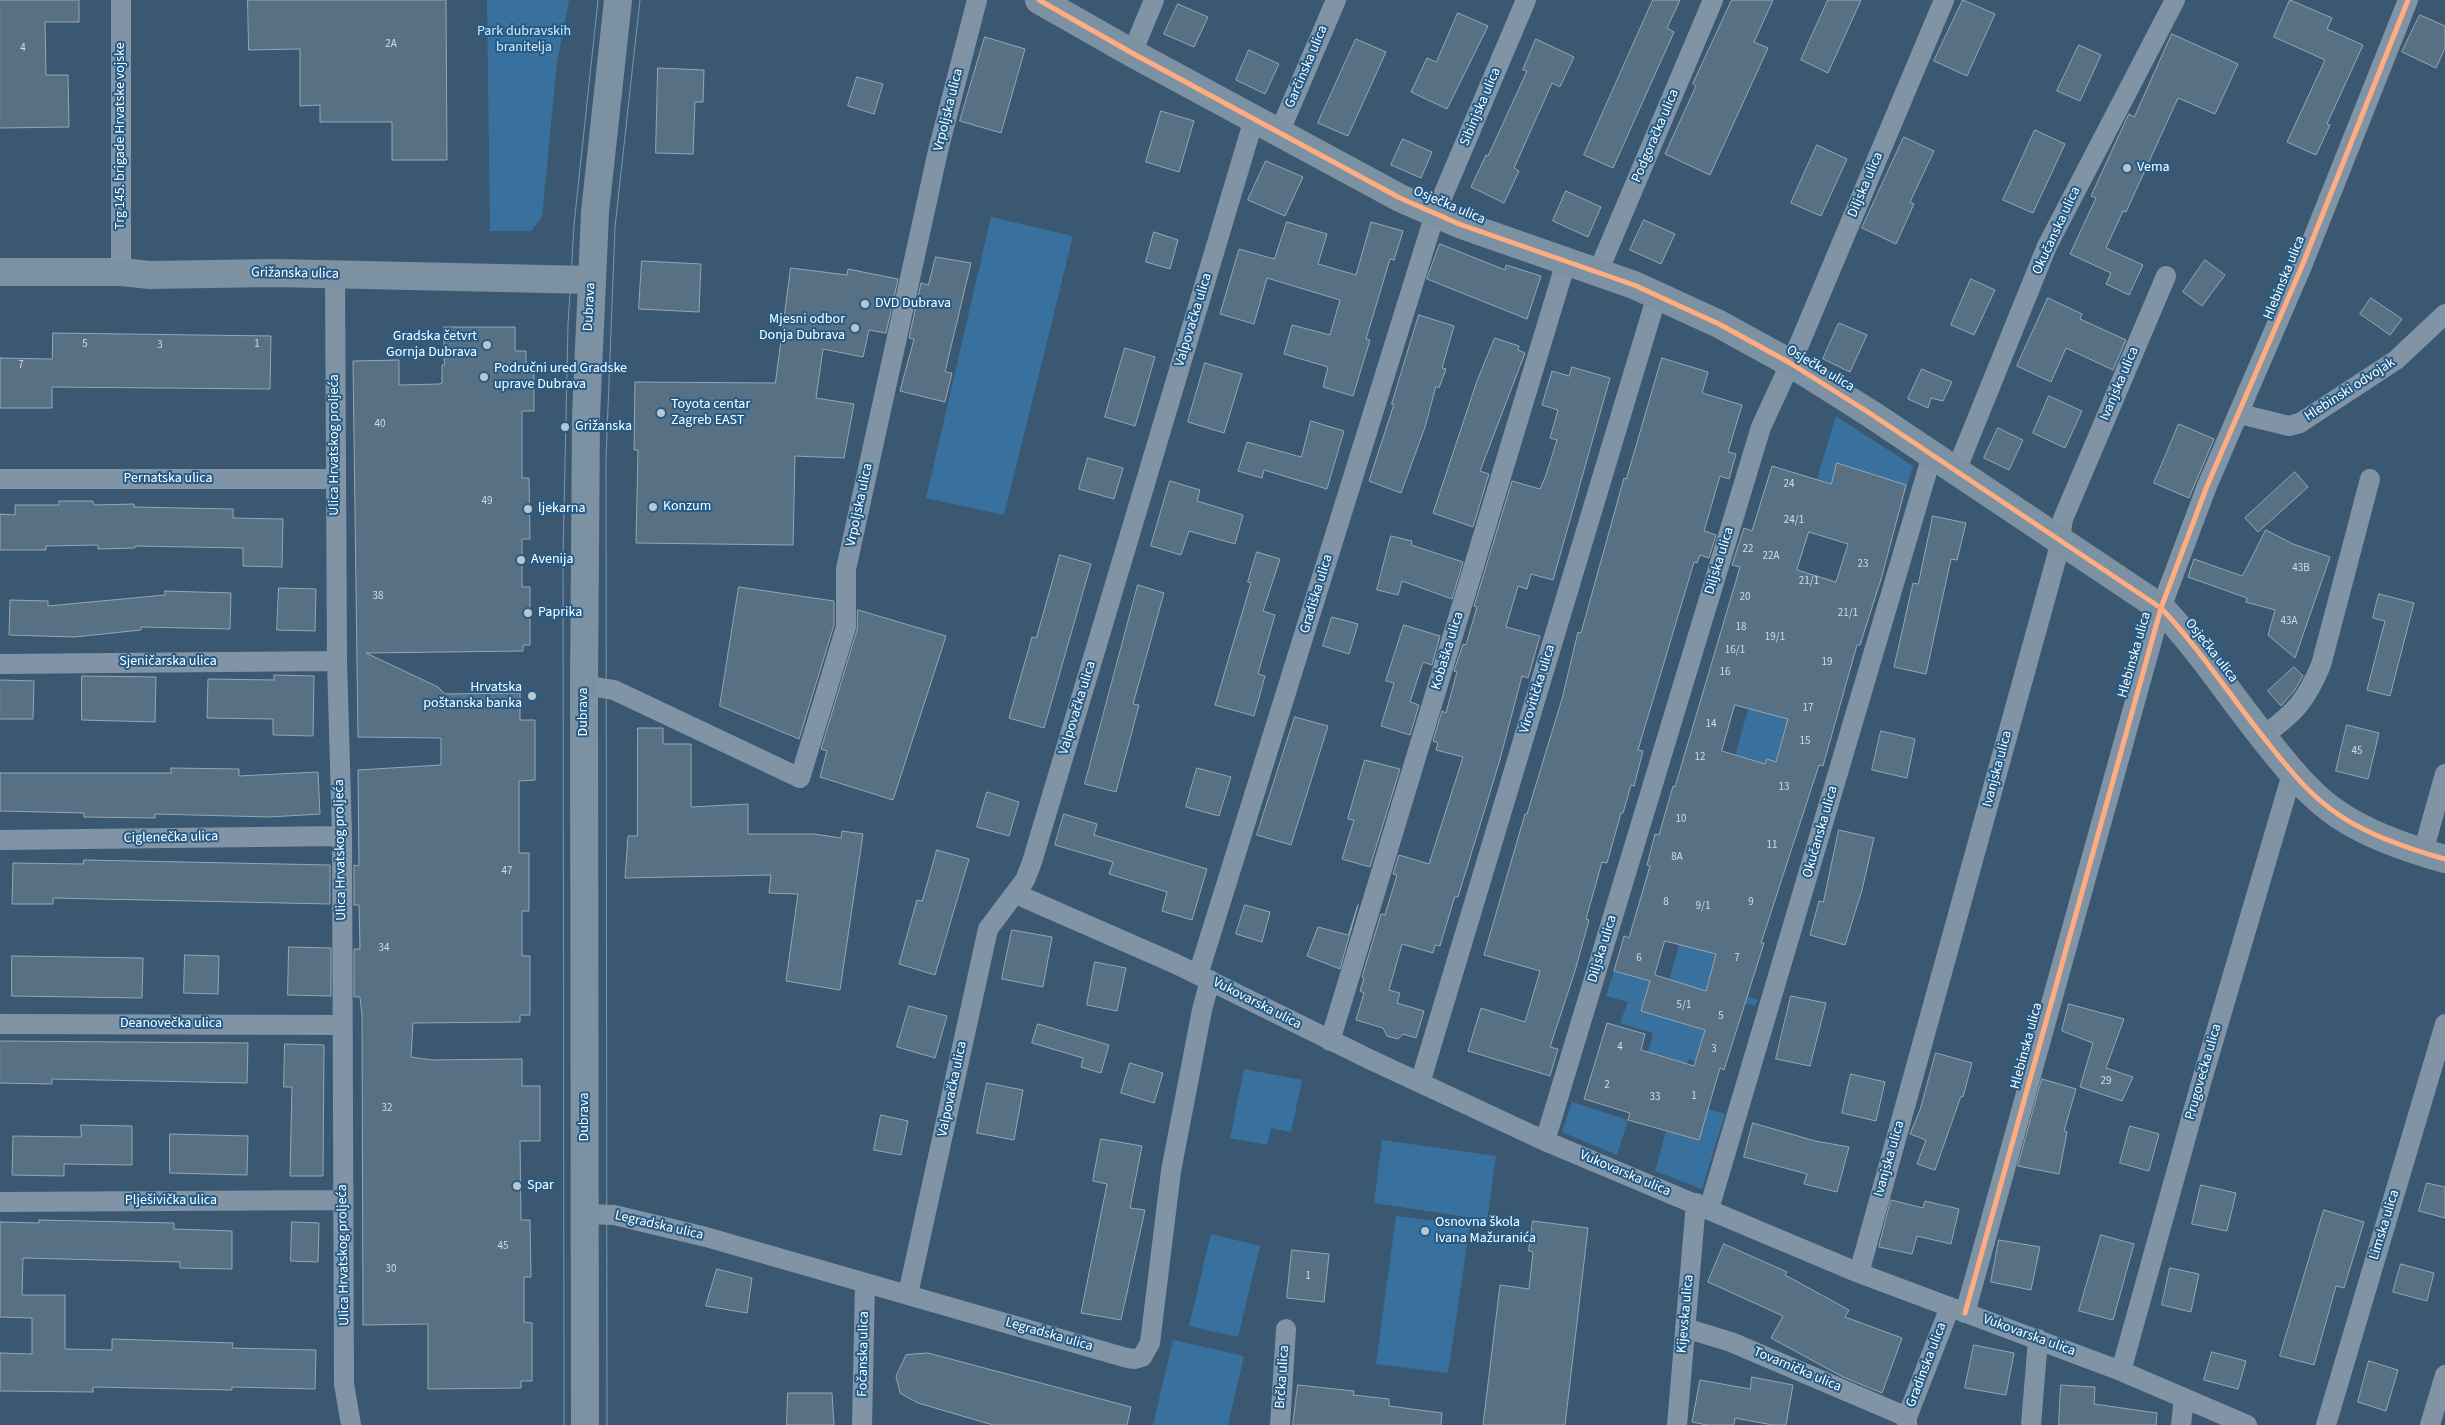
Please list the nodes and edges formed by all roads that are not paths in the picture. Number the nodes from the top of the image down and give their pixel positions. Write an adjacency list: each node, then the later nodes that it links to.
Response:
1 (121, 0): 18 (street, Trg 145. brigade Hrvatske vojske)
2 (618, 0): 22 (street, Dubrava)
3 (977, 0): 36 (street, Vrpoljska ulica)
4 (1039, 0): 12 (street, Osječka ulica)
5 (1154, 0): 12 (street)
6 (1336, 0): 14 (street, Garčinska ulica)
7 (1526, 0): 15 (street, Sibinjska ulica)
8 (1713, 0): 19 (street, Podgoračka ulica)
9 (1944, 0): 25 (street, Diljska ulica)
10 (2174, 0): 28 (street, Okučanska ulica)
11 (2408, 0): 26 (street, Hlebinska ulica)
12 (1132, 53): 13 (street, Osječka ulica)
13 (1254, 119): 14 (street, Osječka ulica); 43 (street, Valpovačka ulica)
14 (1279, 133): 15 (street, Osječka ulica)
15 (1435, 214): 16 (street, Osječka ulica); 44 (street, Gradiška ulica)
16 (1566, 262): 19 (street, Osječka ulica); 48 (street, Kobaška ulica)
17 (0, 272): 18 (street, Grižanska ulica)
18 (121, 272): 20 (street, Grižanska ulica)
19 (1598, 272): 23 (street, Osječka ulica)
20 (335, 275): 22 (street, Grižanska ulica); 31 (street, Ulica Hrvatskog proljeća)
21 (2166, 276): 32 (street, Ivanjska ulica)
22 (591, 280): 36 (street, Dubrava)
23 (1656, 295): 25 (street, Osječka ulica); 49 (street, Virovitička ulica)
24 (2445, 314): 26 (street, Hlebinski odvojak)
25 (1790, 363): 27 (street, Osječka ulica); 50 (street, Diljska ulica)
26 (2240, 414): 33 (street, Hlebinska ulica)
27 (1932, 455): 28 (street, Osječka ulica); 53 (street, Okučanska ulica)
28 (1956, 470): 32 (street, Osječka ulica)
29 (2370, 478): 37 (street)
30 (0, 479): 31 (street, Pernatska ulica)
31 (335, 479): 34 (street, Ulica Hrvatskog proljeća)
32 (2060, 540): 33 (street, Osječka ulica); 55 (street, Ivanjska ulica)
33 (2160, 608): 37 (street, Osječka ulica); 58 (street, Hlebinska ulica)
34 (337, 661): 35 (street, Sjeničarska ulica); 40 (street, Ulica Hrvatskog proljeća)
35 (0, 664)
36 (584, 685): 54 (street, Dubrava)
37 (2262, 737): 38 (street, Osječka ulica)
38 (2292, 774): 42 (street, Osječka ulica); 62 (street, Prugovečka ulica)
39 (2445, 774): 42 (street)
40 (342, 836): 41 (street, Ciglenečka ulica); 46 (street, Ulica Hrvatskog proljeća)
41 (0, 840)
42 (2434, 856)
43 (1016, 894): 44 (street, Vukovarska ulica); 57 (street, Valpovačka ulica)
44 (1204, 978): 48 (street, Vukovarska ulica); 57 (street, Legradska ulica)
45 (0, 1024): 46 (street, Deanovečka ulica)
46 (342, 1024): 51 (street, Ulica Hrvatskog proljeća)
47 (2445, 1024): 74 (street, Limska ulica)
48 (1330, 1041): 49 (street, Vukovarska ulica)
49 (1420, 1083): 50 (street, Vukovarska ulica)
50 (1545, 1141): 53 (street, Vukovarska ulica)
51 (343, 1200): 52 (street, Plješivička ulica); 66 (street, Ulica Hrvatskog proljeća)
52 (0, 1202)
53 (1703, 1206): 55 (street, Vukovarska ulica); 59 (street, Kijevska ulica)
54 (585, 1214): 56 (street, Legradska ulica); 67 (street, Dubrava)
55 (1859, 1273): 58 (street, Vukovarska ulica)
56 (865, 1283): 57 (street, Legradska ulica); 68 (street, Fočanska ulica)
57 (908, 1294)
58 (1957, 1310): 61 (street, Vukovarska ulica); 65 (street, Gradinska ulica)
59 (1685, 1328): 65 (street, Tovarnička ulica); 70 (street, Kijevska ulica)
60 (1286, 1329): 69 (street, Brčka ulica)
61 (2038, 1339): 62 (street, Vukovarska ulica); 71 (street)
62 (2122, 1371): 64 (street, Vukovarska ulica)
63 (2445, 1375): 75 (street)
64 (2184, 1398): 72 (street); 73 (street, Vukovarska ulica)
65 (1907, 1421)
66 (351, 1425)
67 (585, 1425)
68 (862, 1425)
69 (1280, 1425)
70 (1677, 1425)
71 (2031, 1425)
72 (2181, 1425)
73 (2247, 1425)
74 (2326, 1425)
75 (2430, 1425)

